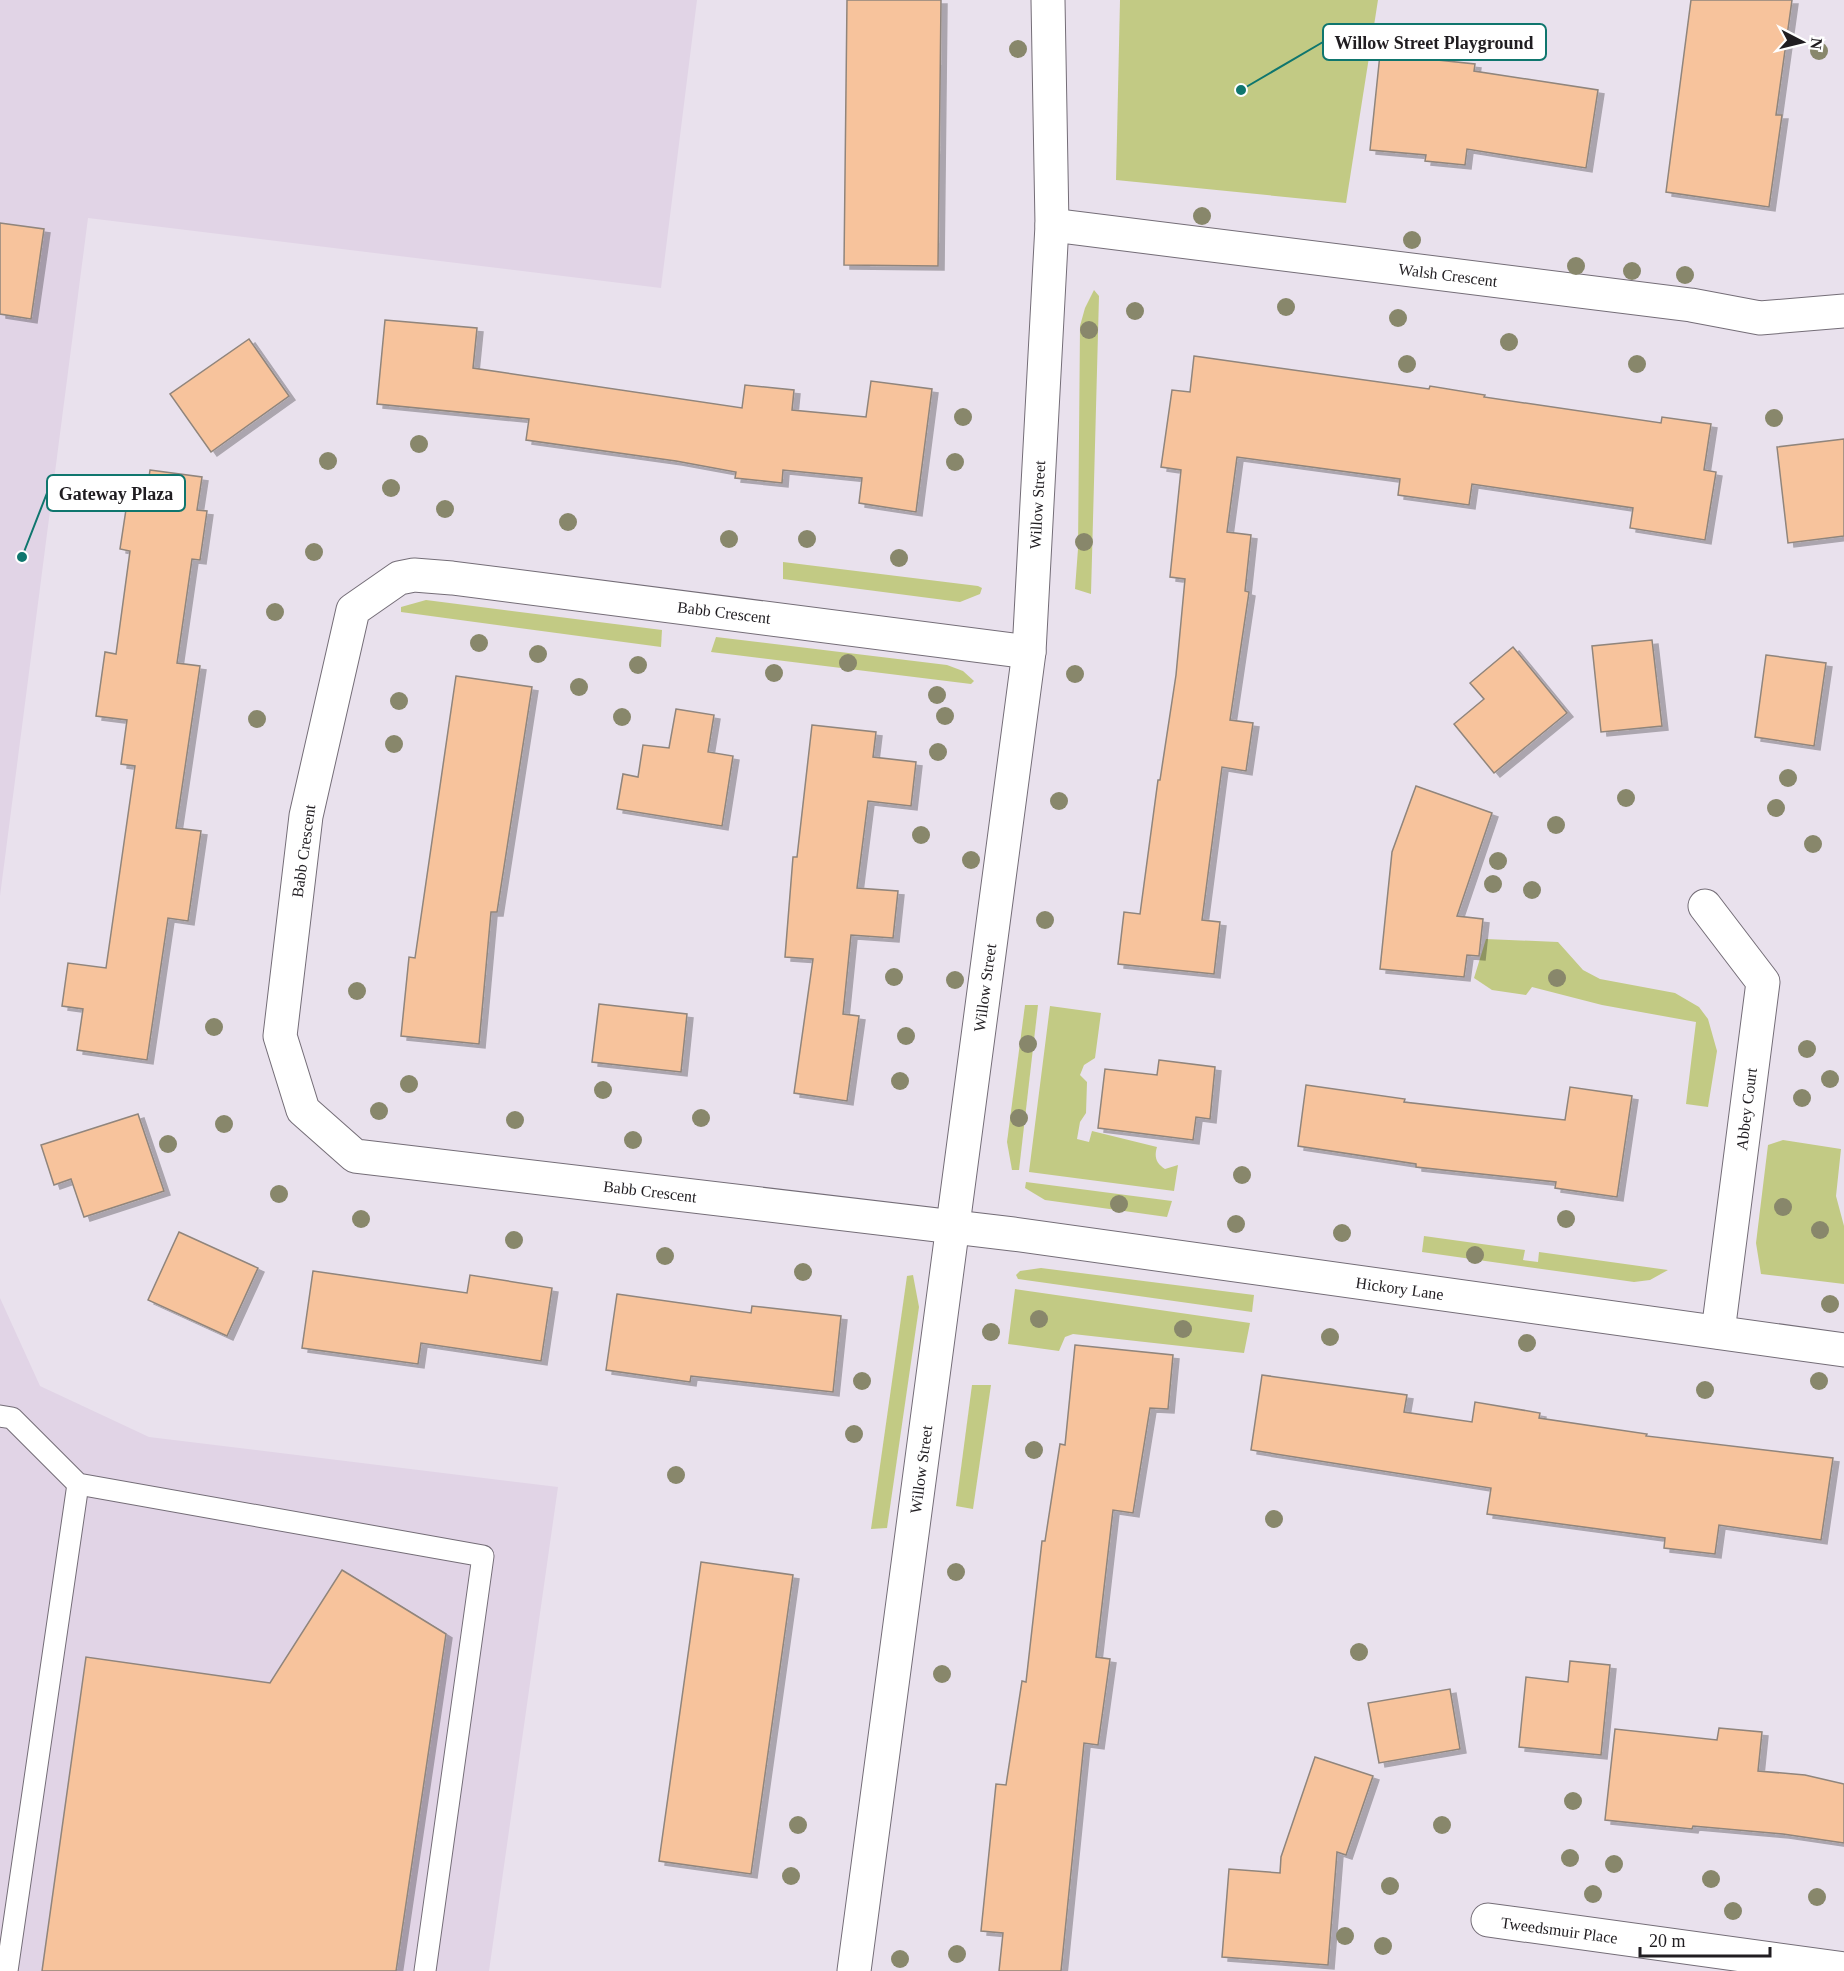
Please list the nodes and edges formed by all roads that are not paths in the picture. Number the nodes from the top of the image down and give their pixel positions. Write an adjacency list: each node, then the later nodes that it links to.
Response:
1 (1048, 0): 2 (street, Willow Street)
2 (1052, 225): 3 (street, Walsh Crescent); 4 (street, Willow Street)
3 (1844, 311)
4 (1029, 651): 6 (street, Willow Street); 6 (street, Babb Crescent)
5 (1705, 906): 7 (street, Abbey Court)
6 (954, 1228): 7 (street, Hickory Lane); 15 (street, Willow Street)
7 (1718, 1332): 8 (street, Hickory Lane)
8 (1844, 1350)
9 (0, 1416): 10 (lane)
10 (78, 1484): 13 (lane); 14 (lane)
11 (1488, 1920): 12 (street, Tweedsmuir Place)
12 (1844, 1969)
13 (7, 1971)
14 (425, 1971)
15 (854, 1971)

